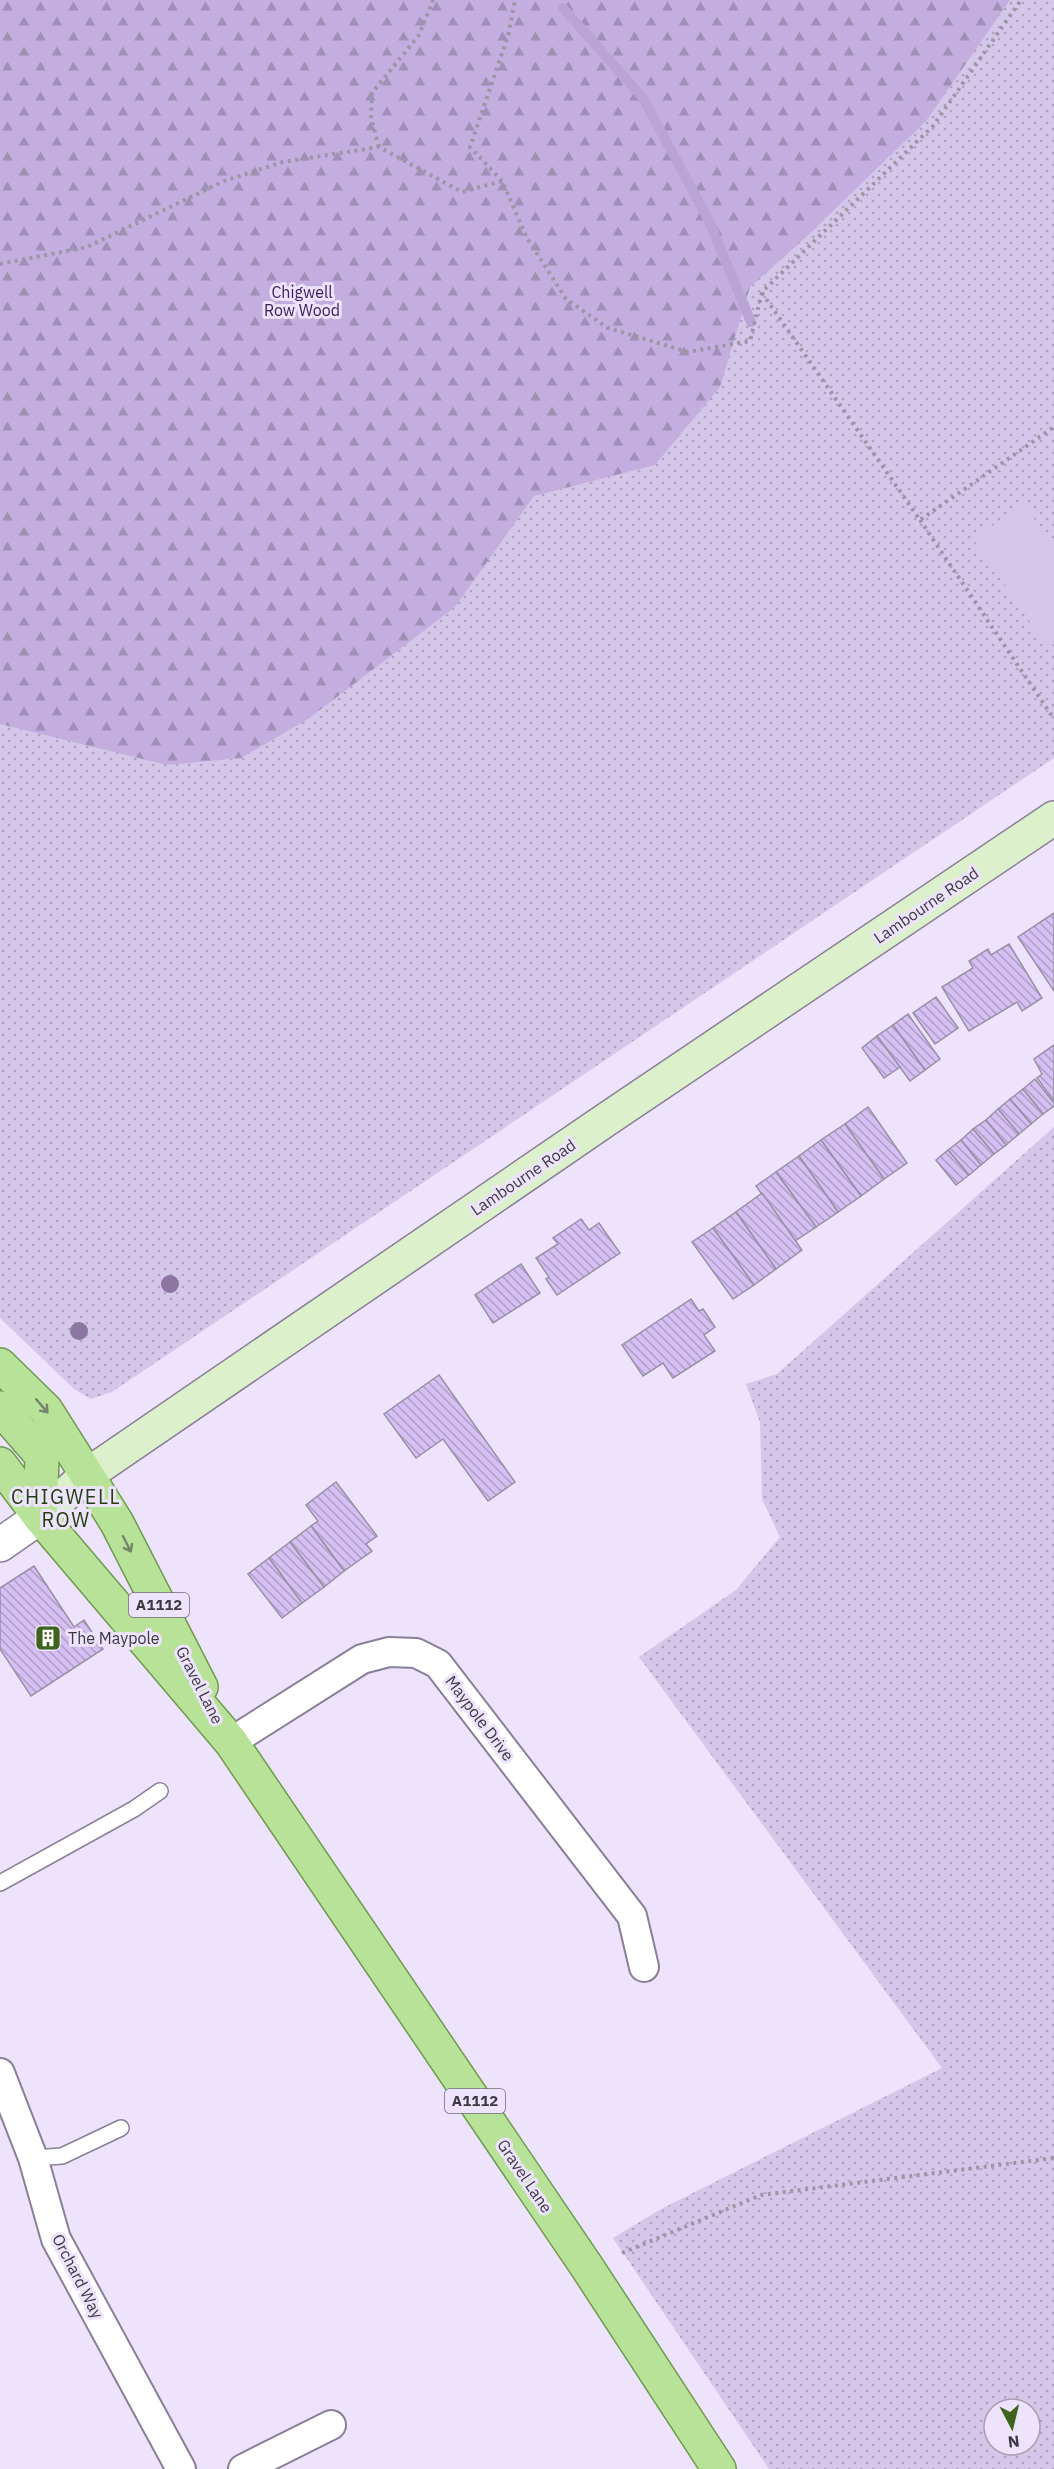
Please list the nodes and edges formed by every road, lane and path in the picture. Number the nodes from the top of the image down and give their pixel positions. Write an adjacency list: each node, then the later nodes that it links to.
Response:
1 (433, 0): 4 (path)
2 (515, 0): 5 (path)
3 (1021, 0): 7 (path)
4 (379, 147): 5 (path); 6 (path)
5 (502, 181): 7 (path)
6 (0, 264)
7 (762, 292): 9 (path)
8 (1054, 428): 9 (path)
9 (920, 520): 10 (path)
10 (1054, 719)
11 (1054, 818): 15 (main road, Lambourne Road)
12 (0, 1365): 15 (main road, A1112, one-way to 15)
13 (0, 1408): 16 (main road)
14 (0, 1464): 16 (main road, A1112)
15 (87, 1475): 16 (main road, Lambourne Road); 18 (main road, Gravel Lane / A1112, one-way to 18)
16 (40, 1517): 17 (street, Lambourne Road); 18 (main road, Gravel Lane / A1112)
17 (0, 1545)
18 (229, 1739): 21 (street, Maypole Drive); 26 (main road, Gravel Lane / A1112)
19 (160, 1791): 20 (lane)
20 (0, 1883)
21 (644, 1967)
22 (0, 2073): 24 (street, Orchard Way)
23 (121, 2128): 24 (lane)
24 (33, 2158): 28 (street, Orchard Way)
25 (1054, 2158): 26 (path)
26 (587, 2267): 30 (main road, Gravel Lane / A1112)
27 (331, 2425): 29 (street)
28 (181, 2469)
29 (243, 2469)
30 (719, 2469)

